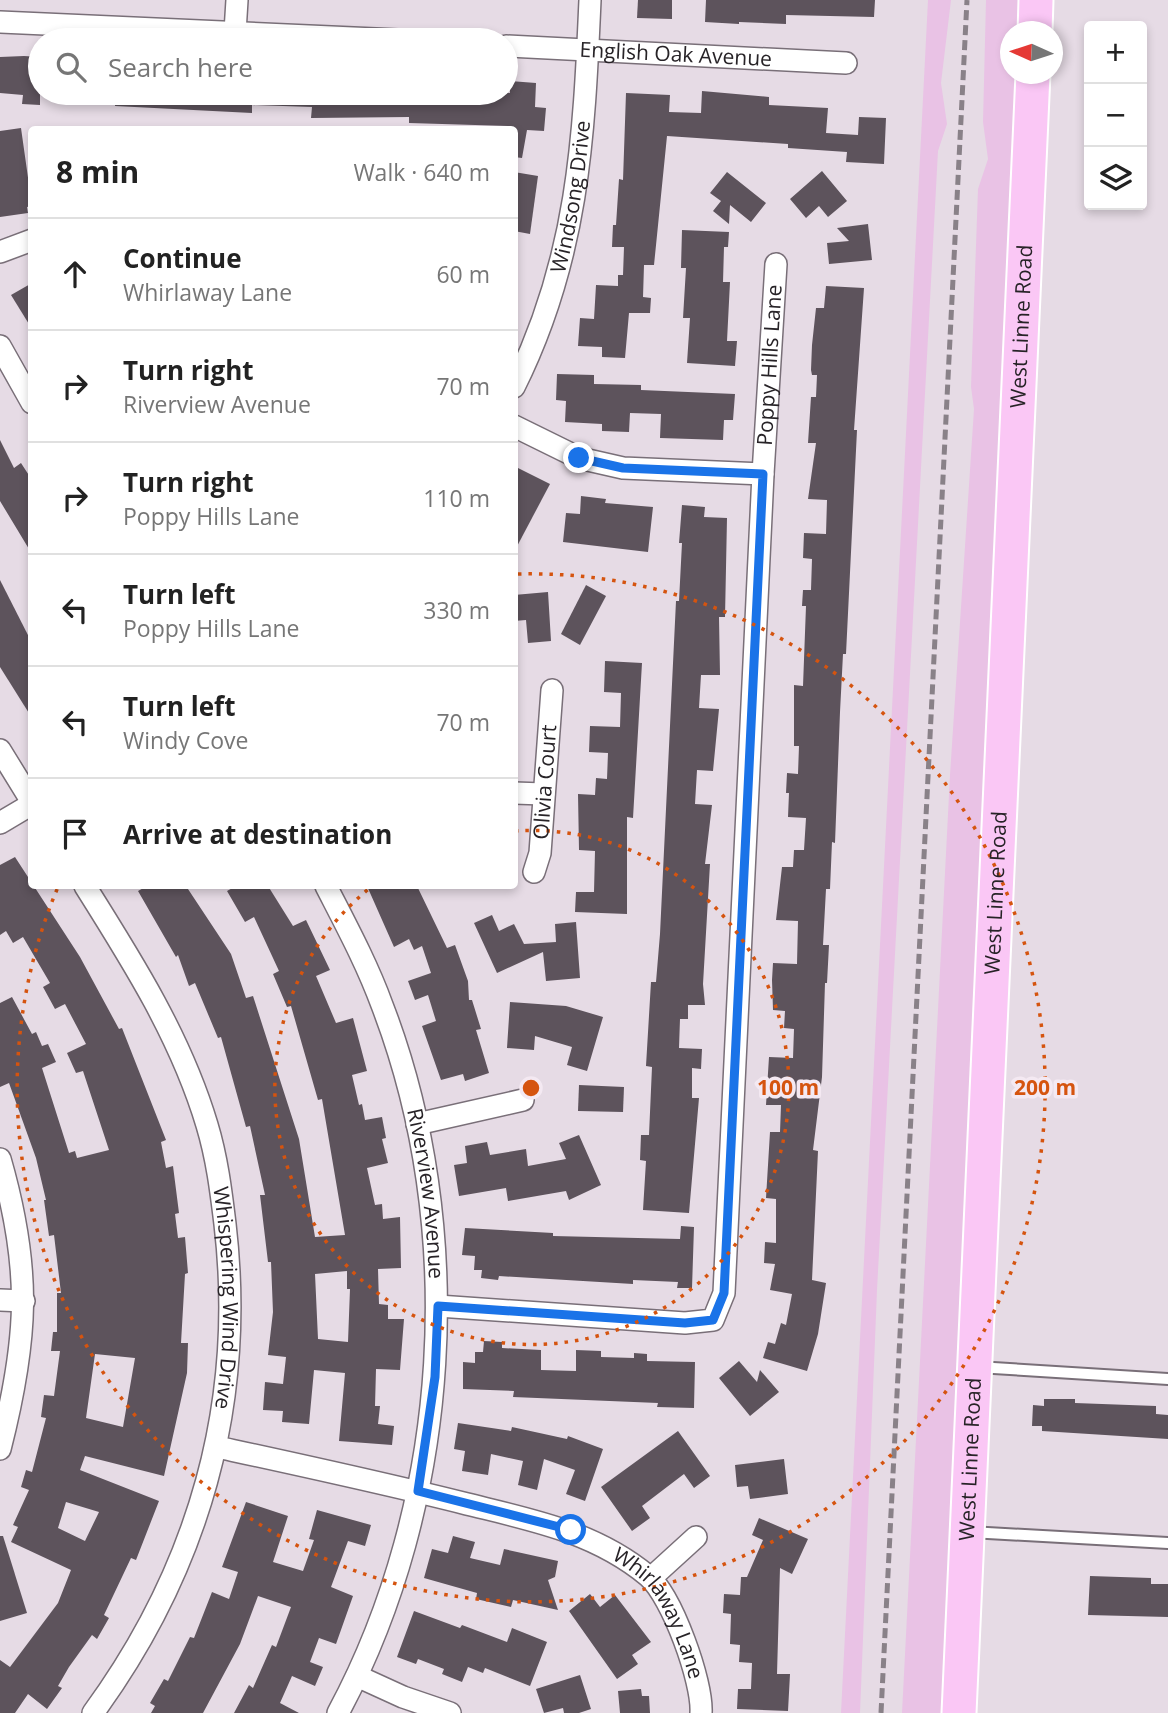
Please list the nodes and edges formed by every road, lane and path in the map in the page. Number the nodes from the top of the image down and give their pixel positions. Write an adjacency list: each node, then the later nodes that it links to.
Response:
1 (237, 0): 7 (street)
2 (590, 0): 9 (street, Windsong Drive)
3 (1036, 0): 4 (main road)
4 (1035, 21)
5 (0, 22): 6 (street)
6 (141, 28)
7 (235, 28)
8 (518, 47): 9 (street, English Oak Avenue)
9 (588, 50): 10 (street, English Oak Avenue); 16 (street, Windsong Drive)
10 (846, 63)
11 (1033, 84): 36 (main road, West Linne Road)
12 (28, 242): 13 (street)
13 (0, 252)
14 (776, 264): 19 (street, Poppy Hills Lane)
15 (0, 346): 17 (street)
16 (518, 378)
17 (28, 396)
18 (518, 428): 19 (street)
19 (763, 474): 35 (street, Poppy Hills Lane)
20 (552, 690): 23 (street, Olivia Court)
21 (0, 750): 24 (street)
22 (518, 793): 23 (street)
23 (544, 794): 27 (street, Olivia Court)
24 (28, 796)
25 (28, 806): 26 (street)
26 (0, 823)
27 (534, 872)
28 (87, 889): 38 (street, Whispering Wind Drive)
29 (327, 889): 31 (street, Riverview Avenue)
30 (523, 1100): 31 (street)
31 (417, 1124): 35 (street, Riverview Avenue)
32 (0, 1159): 34 (street)
33 (0, 1300): 34 (street)
34 (24, 1301): 39 (street)
35 (438, 1306): 40 (street, Riverview Avenue)
36 (975, 1367): 37 (lane); 41 (main road, West Linne Road)
37 (1168, 1379)
38 (217, 1447): 40 (street, Whirlaway Lane); 46 (street, Whispering Wind Drive)
39 (0, 1449)
40 (418, 1491): 44 (street, Whirlaway Lane); 45 (street, Riverview Avenue)
41 (967, 1532): 43 (lane); 50 (main road, West Linne Road)
42 (696, 1537): 44 (street)
43 (1168, 1543)
44 (651, 1578): 49 (street, Whirlaway Lane)
45 (357, 1676): 47 (street, Riverview Avenue); 48 (street)
46 (93, 1713)
47 (338, 1713)
48 (450, 1713)
49 (701, 1713)
50 (959, 1713)

